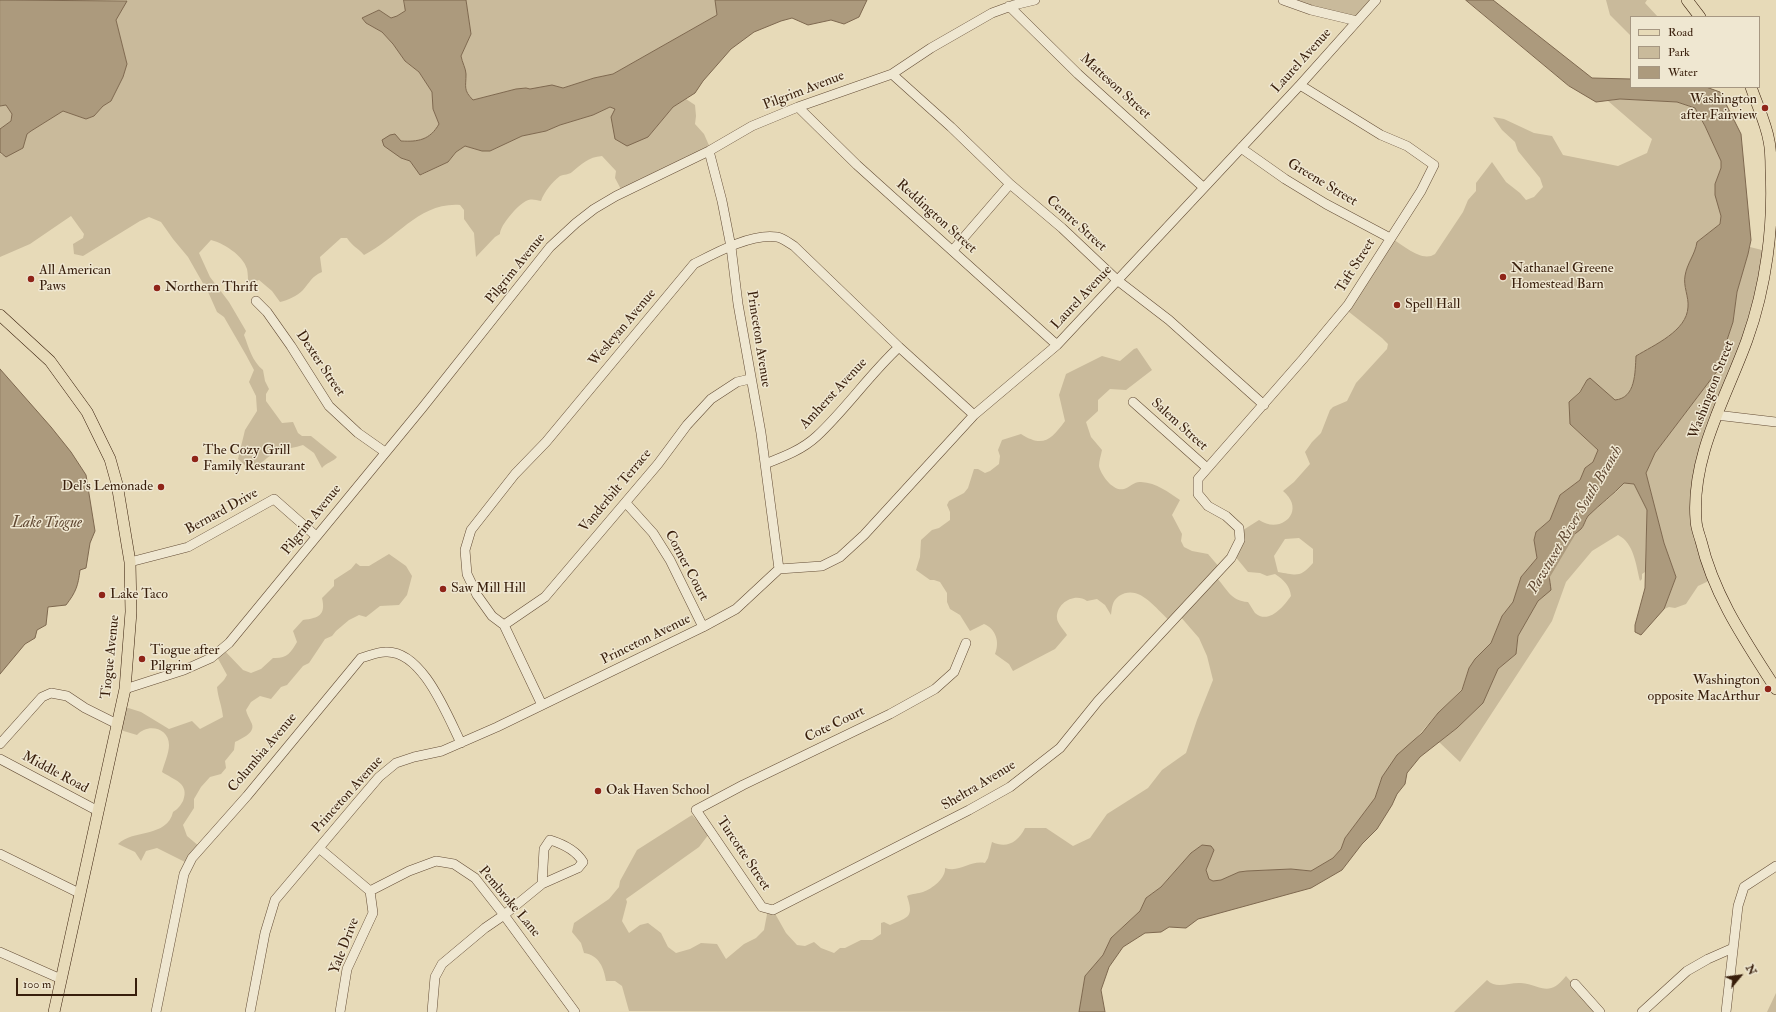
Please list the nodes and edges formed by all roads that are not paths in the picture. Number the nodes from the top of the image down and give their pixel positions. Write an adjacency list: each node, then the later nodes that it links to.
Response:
1 (1035, 0): 5 (street, Pilgrim Avenue)
2 (1283, 0): 7 (street)
3 (1376, 0): 7 (street, Laurel Avenue)
4 (1687, 0): 6 (main road)
5 (1009, 6): 8 (street, Pilgrim Avenue); 16 (street, Matteson Street)
6 (1699, 16)
7 (1357, 21): 9 (street, Laurel Avenue)
8 (892, 74): 11 (street, Pilgrim Avenue); 15 (street, Centre Street)
9 (1300, 85): 13 (street, Laurel Avenue); 18 (street, Taft Street)
10 (1751, 88): 12 (main road, Washington Street)
11 (798, 107): 14 (street, Pilgrim Avenue); 20 (street, Reddington Street)
12 (1773, 141): 17 (main road, Washington Street)
13 (1241, 148): 16 (street, Laurel Avenue); 18 (street, Greene Street)
14 (709, 151): 19 (street, Princeton Avenue); 32 (street, Pilgrim Avenue)
15 (1010, 184): 20 (street); 21 (street, Centre Street)
16 (1203, 187): 21 (street, Laurel Avenue)
17 (1774, 204): 29 (main road, Washington Street)
18 (1390, 238): 28 (street, Taft Street)
19 (731, 247): 25 (street, Wesleyan Avenue); 26 (street, Princeton Avenue); 40 (street, Wesleyan Avenue)
20 (953, 250): 24 (street, Reddington Street)
21 (1117, 280): 24 (street, Laurel Avenue); 28 (street, Centre Street)
22 (256, 301): 32 (street, Dexter Street)
23 (0, 315): 38 (main road, Tiogue Avenue)
24 (1057, 346): 30 (street, Laurel Avenue)
25 (899, 347): 30 (street, Wesleyan Avenue); 33 (street, Amherst Avenue)
26 (750, 379): 33 (street, Princeton Avenue); 35 (street, Vanderbilt Terrace)
27 (1132, 402): 34 (street, Salem Street)
28 (1264, 405): 34 (street, Taft Street)
29 (1716, 414): 31 (street); 44 (main road, Washington Street)
30 (974, 415): 39 (street, Laurel Avenue)
31 (1776, 422)
32 (385, 452): 36 (street, Pilgrim Avenue)
33 (765, 464): 39 (street, Princeton Avenue)
34 (1207, 468): 37 (street, Taft Street)
35 (626, 503): 40 (street, Vanderbilt Terrace); 41 (street, Corner Court)
36 (316, 536): 38 (street, Bernard Drive); 43 (street, Pilgrim Avenue)
37 (1240, 540): 58 (street, Sheltra Avenue)
38 (130, 562): 43 (main road, Tiogue Avenue)
39 (779, 569): 41 (street, Princeton Avenue)
40 (504, 625): 45 (street, Wesleyan Avenue)
41 (702, 627): 45 (street, Princeton Avenue)
42 (966, 643): 50 (street, Cote Court)
43 (125, 688): 46 (main road, Tiogue Avenue)
44 (1776, 689)
45 (542, 705): 47 (street, Princeton Avenue)
46 (117, 724): 48 (street); 51 (main road, Tiogue Avenue)
47 (461, 743): 52 (street, Princeton Avenue); 65 (street, Columbia Avenue)
48 (0, 744)
49 (0, 759): 51 (street, Middle Road)
50 (696, 810): 58 (street, Turcotte Street)
51 (98, 811): 57 (main road, Tiogue Avenue)
52 (319, 848): 56 (street); 66 (street, Princeton Avenue)
53 (0, 854): 57 (street)
54 (1776, 866): 60 (street)
55 (542, 884): 55 (street); 59 (street)
56 (370, 891): 59 (street, Pembroke Lane); 67 (street, Yale Drive)
57 (79, 893): 62 (main road, Tiogue Avenue)
58 (769, 909)
59 (504, 915): 68 (street); 69 (street, Pembroke Lane)
60 (1733, 948): 71 (street); 72 (street)
61 (0, 952): 62 (street)
62 (62, 979): 64 (main road, Tiogue Avenue)
63 (1575, 984): 70 (street)
64 (54, 1012)
65 (156, 1012)
66 (250, 1012)
67 (340, 1012)
68 (432, 1012)
69 (575, 1012)
70 (1600, 1012)
71 (1642, 1012)
72 (1726, 1012)

